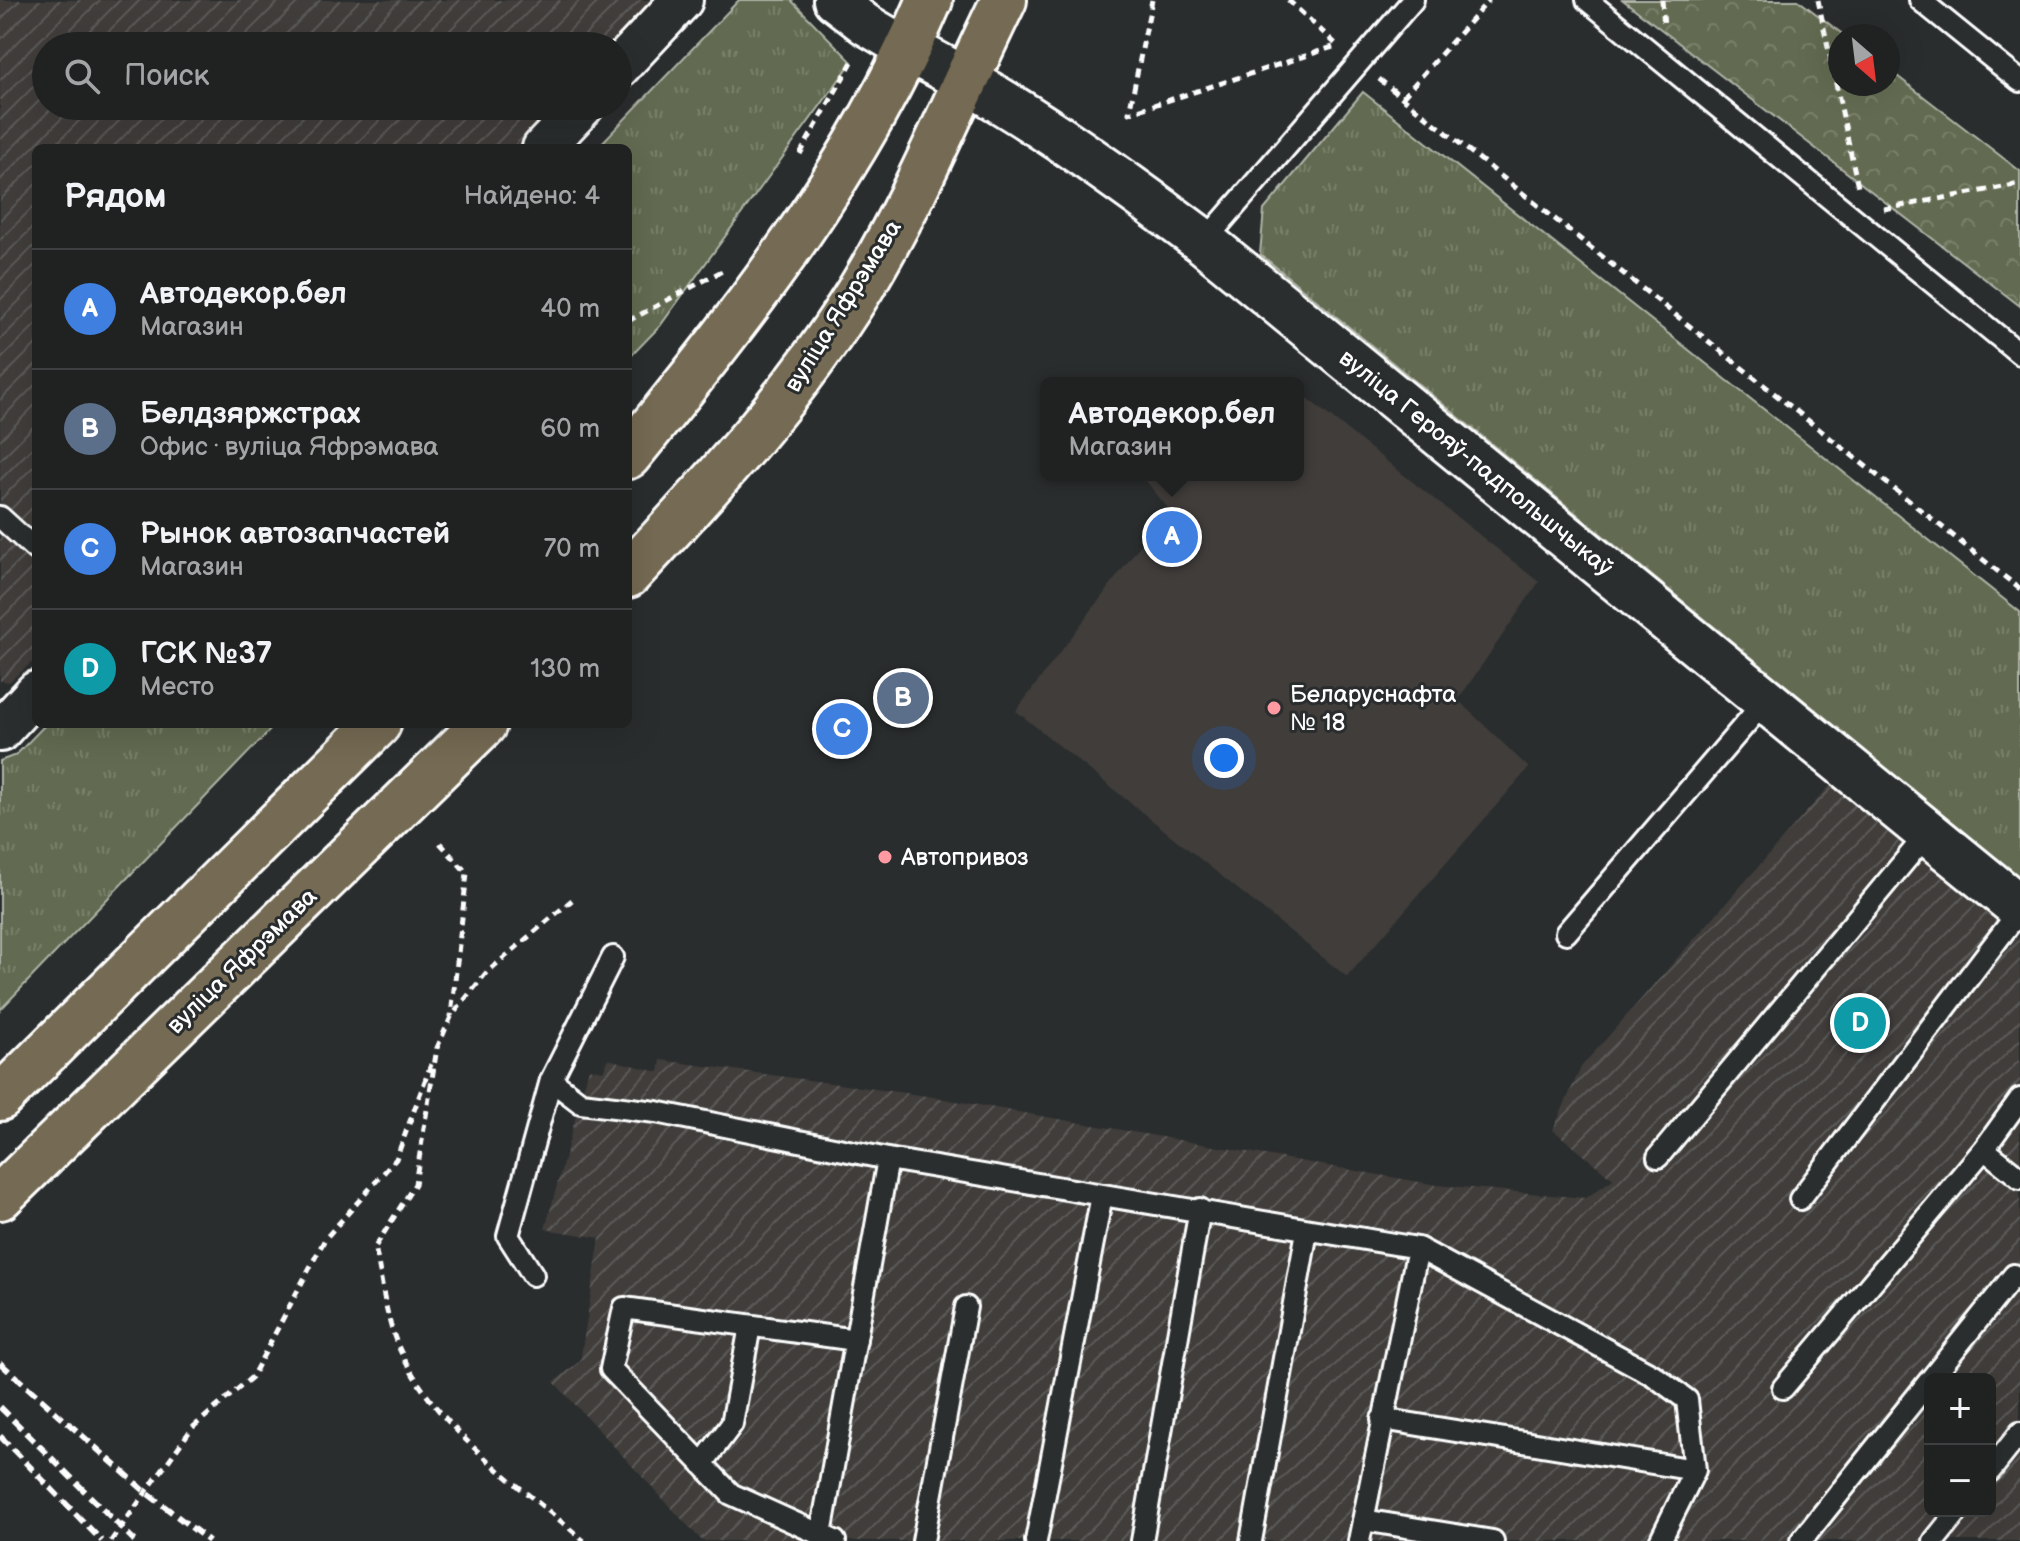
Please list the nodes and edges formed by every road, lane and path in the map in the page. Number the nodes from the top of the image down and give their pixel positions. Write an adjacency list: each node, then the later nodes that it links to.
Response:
1 (682, 0): 14 (street)
2 (834, 0): 13 (street)
3 (930, 0): 13 (main road)
4 (1004, 0): 17 (main road, вуліца Яфрэмава)
5 (1152, 0): 12 (path)
6 (1288, 0): 12 (path)
7 (1413, 0): 16 (lane)
8 (1489, 0): 19 (path)
9 (1587, 0): 24 (lane)
10 (1818, 0): 24 (path)
11 (1920, 0): 18 (lane)
12 (1338, 46): 16 (path)
13 (909, 50): 17 (street, вуліца Герояў-падпольшчыкаў); 29 (main road)
14 (632, 53)
15 (852, 62): 22 (path)
16 (1359, 64): 19 (path); 25 (lane)
17 (965, 79): 25 (street, вуліца Герояў-падпольшчыкаў); 32 (main road, вуліца Яфрэмава)
18 (2020, 81)
19 (1403, 97): 33 (path)
20 (570, 120): 21 (street)
21 (547, 144)
22 (797, 159)
23 (2020, 184): 24 (path)
24 (1866, 221): 28 (lane)
25 (1204, 242): 35 (street, вуліца Герояў-падпольшчыкаў)
26 (727, 269): 27 (path)
27 (632, 319)
28 (2020, 354)
29 (632, 451)
30 (0, 517): 31 (lane)
31 (32, 546)
32 (632, 571)
33 (2020, 589)
34 (32, 696): 38 (street)
35 (1766, 700): 39 (street, вуліца Герояў-падпольшчыкаў); 43 (lane)
36 (374, 728): 48 (main road)
37 (480, 728): 55 (main road, вуліца Яфрэмава)
38 (0, 731)
39 (1928, 833): 42 (street, вуліца Герояў-падпольшчыкаў); 51 (lane)
40 (440, 843): 45 (path)
41 (572, 900): 45 (path)
42 (2020, 909): 56 (lane)
43 (1566, 933)
44 (613, 957): 47 (lane)
45 (451, 1017): 46 (path)
46 (437, 1048): 76 (path); 77 (path)
47 (551, 1080): 52 (lane); 60 (lane)
48 (0, 1098)
49 (2020, 1099): 50 (lane)
50 (1984, 1149): 53 (lane); 67 (lane)
51 (1658, 1157)
52 (888, 1159): 54 (lane); 64 (lane)
53 (2020, 1178)
54 (1102, 1195): 57 (lane); 79 (lane)
55 (0, 1197)
56 (1800, 1199)
57 (1200, 1209): 58 (lane); 80 (lane)
58 (1307, 1231): 59 (lane); 81 (lane)
59 (1418, 1248): 68 (lane); 72 (lane)
60 (533, 1275)
61 (2014, 1275): 65 (lane)
62 (966, 1307): 78 (lane)
63 (750, 1326): 64 (lane); 71 (lane); 71 (lane)
64 (856, 1340): 75 (lane)
65 (1935, 1373)
66 (1924, 1387): 85 (lane)
67 (1783, 1388)
68 (1382, 1419): 72 (lane); 74 (lane)
69 (2020, 1433): 70 (lane)
70 (1996, 1463)
71 (702, 1464): 75 (lane)
72 (1695, 1470): 84 (lane)
73 (1953, 1517): 86 (lane)
74 (1363, 1520): 82 (lane); 83 (lane)
75 (828, 1537)
76 (111, 1541)
77 (584, 1541)
78 (923, 1541)
79 (1036, 1541)
80 (1142, 1541)
81 (1251, 1541)
82 (1359, 1541)
83 (1493, 1541)
84 (1660, 1541)
85 (1801, 1541)
86 (1934, 1541)

